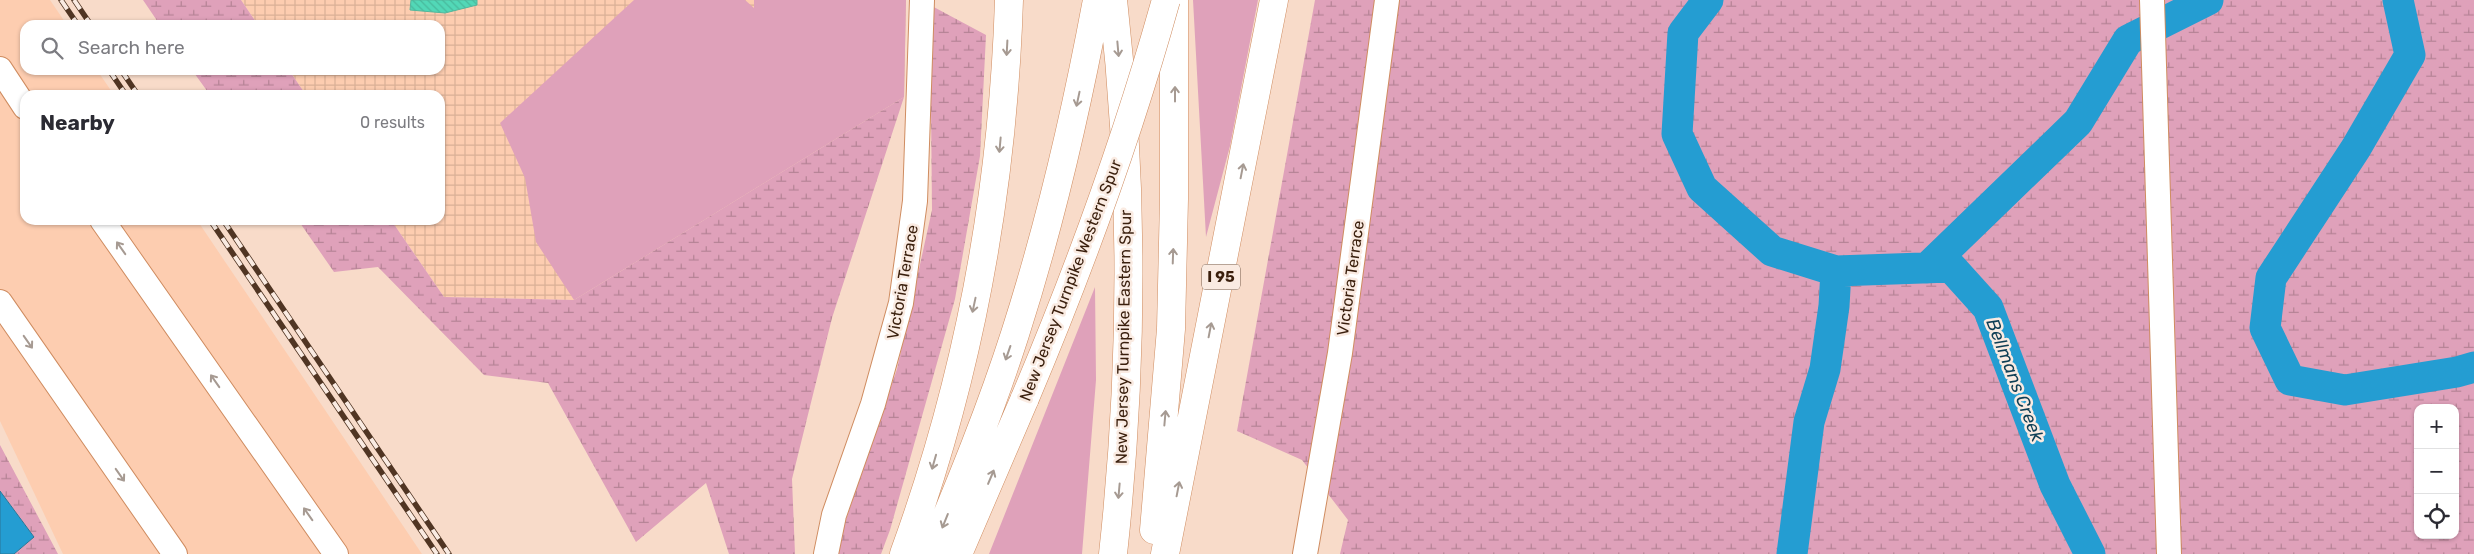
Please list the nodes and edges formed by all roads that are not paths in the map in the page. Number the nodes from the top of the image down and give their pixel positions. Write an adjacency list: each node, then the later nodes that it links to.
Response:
1 (922, 0): 16 (street, Victoria Terrace)
2 (1009, 0): 17 (highway, one-way to 17)
3 (1097, 0): 18 (highway, New Jersey Turnpike Western Spur, one-way to 18)
4 (1114, 0): 20 (highway, New Jersey Turnpike Eastern Spur, one-way to 20)
5 (1166, 0): 19 (highway, New Jersey Turnpike Western Spur, one-way to 5, bridge)
6 (1174, 0): 21 (highway, one-way to 6)
7 (1274, 0): 22 (highway, I 95, one-way to 7)
8 (1387, 0): 23 (street, Victoria Terrace)
9 (2152, 2): 24 (street)
10 (0, 69): 11 (street)
11 (20, 99)
12 (106, 225): 15 (street, one-way to 12)
13 (0, 302): 14 (street, one-way to 14)
14 (174, 554)
15 (336, 554)
16 (826, 554)
17 (904, 554)
18 (932, 554)
19 (958, 554)
20 (1112, 554)
21 (1153, 554)
22 (1165, 554)
23 (1305, 554)
24 (2169, 554)

